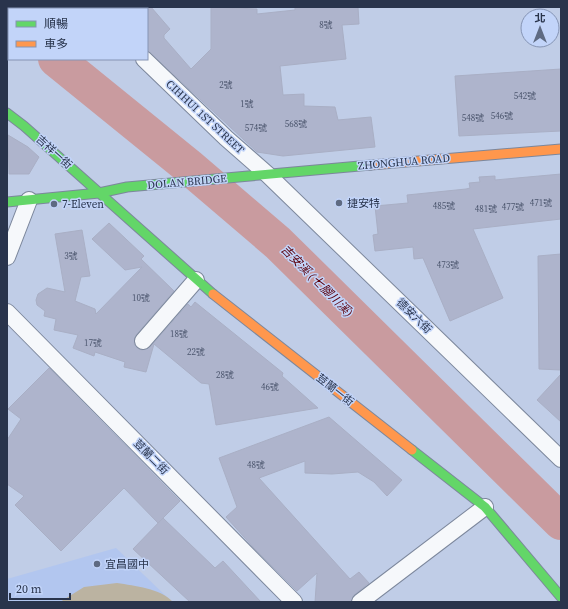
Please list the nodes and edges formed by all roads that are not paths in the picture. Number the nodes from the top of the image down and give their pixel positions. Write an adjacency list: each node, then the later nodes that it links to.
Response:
1 (145, 60): 4 (street, CIHHUI 1ST STREET)
2 (7, 113): 6 (street, 吉祥一街)
3 (561, 149): 4 (street, ZHONGHUA ROAD)
4 (268, 174): 5 (street, ZHONGHUA ROAD); 13 (street, 德安六街)
5 (246, 176): 6 (street, DOLAN BRIDGE)
6 (99, 193): 7 (street, DOLAN BRIDGE); 10 (street, 荳蘭一街)
7 (29, 200): 8 (street, DOLAN BRIDGE); 9 (street)
8 (7, 202)
9 (7, 257)
10 (196, 280): 12 (street); 14 (street, 荳蘭一街)
11 (7, 312): 16 (street, 荳蘭二街)
12 (143, 341)
13 (561, 459)
14 (485, 508): 15 (street, 荳蘭一街); 17 (street)
15 (561, 597)
16 (294, 602)
17 (360, 602)

